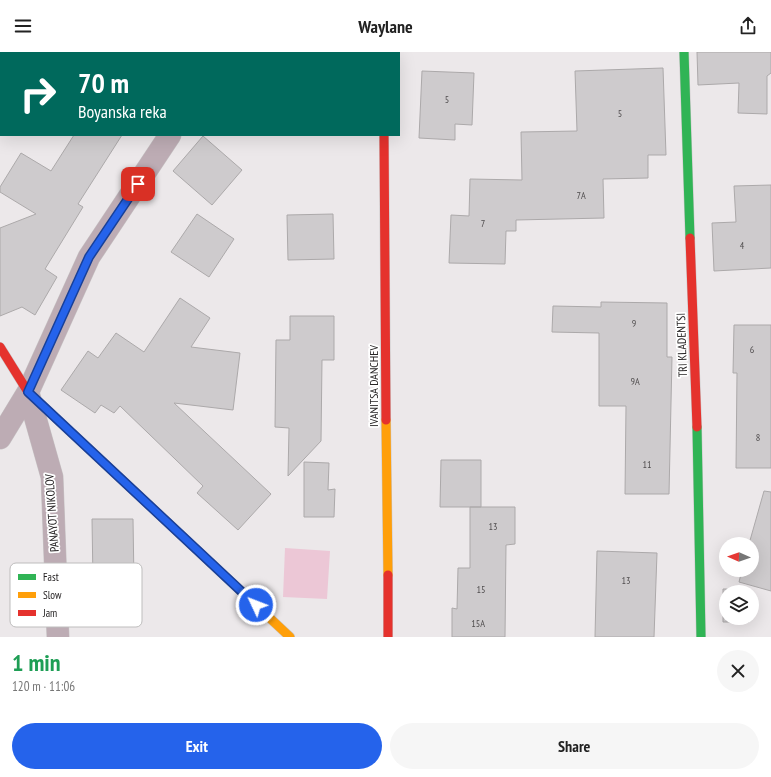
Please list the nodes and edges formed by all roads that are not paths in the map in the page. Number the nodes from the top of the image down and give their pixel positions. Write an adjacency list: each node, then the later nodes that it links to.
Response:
1 (684, 52): 12 (street, TRI KLADENTSI)
2 (169, 136): 5 (street)
3 (384, 136): 11 (street, IVANITSA DANCHEV)
4 (0, 347): 5 (street)
5 (28, 392): 6 (street); 7 (street, PANAYOT NIKOLOV); 10 (street)
6 (0, 438)
7 (55, 563)
8 (58, 627): 9 (street, PANAYOT NIKOLOV)
9 (58, 637)
10 (290, 637)
11 (388, 637)
12 (701, 637)

